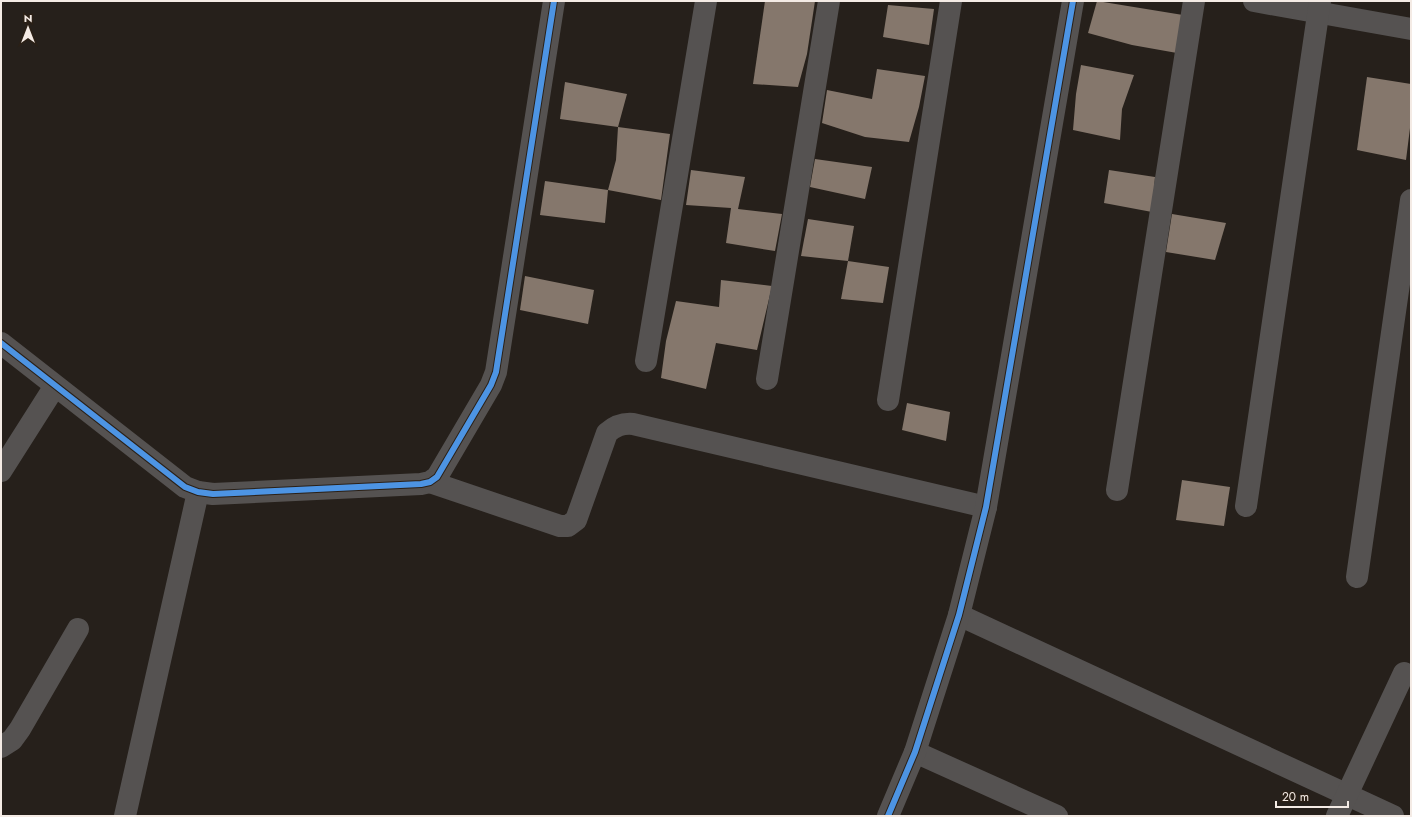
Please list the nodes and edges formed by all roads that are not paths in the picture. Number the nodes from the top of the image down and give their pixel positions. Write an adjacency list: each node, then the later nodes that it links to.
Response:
1 (554, 1): 17 (street)
2 (706, 1): 12 (street)
3 (829, 1): 13 (street)
4 (951, 1): 15 (street)
5 (1073, 1): 21 (street)
6 (1194, 1): 18 (street)
7 (1254, 1): 8 (street)
8 (1320, 7): 9 (street); 20 (street)
9 (1411, 30)
10 (1411, 200): 22 (street)
11 (1, 343): 14 (street)
12 (646, 361)
13 (767, 380)
14 (56, 386): 16 (street); 19 (street)
15 (888, 400)
16 (1, 471)
17 (430, 482): 19 (street); 21 (street)
18 (1117, 490)
19 (198, 492): 29 (street)
20 (1246, 506)
21 (986, 507): 23 (street)
22 (1356, 577)
23 (959, 615): 27 (street); 28 (street)
24 (78, 629): 26 (street)
25 (1404, 673): 28 (street)
26 (1, 747)
27 (915, 752): 30 (street); 31 (street)
28 (1347, 795): 32 (street); 33 (street)
29 (125, 816)
30 (888, 816)
31 (1057, 816)
32 (1337, 816)
33 (1393, 816)

